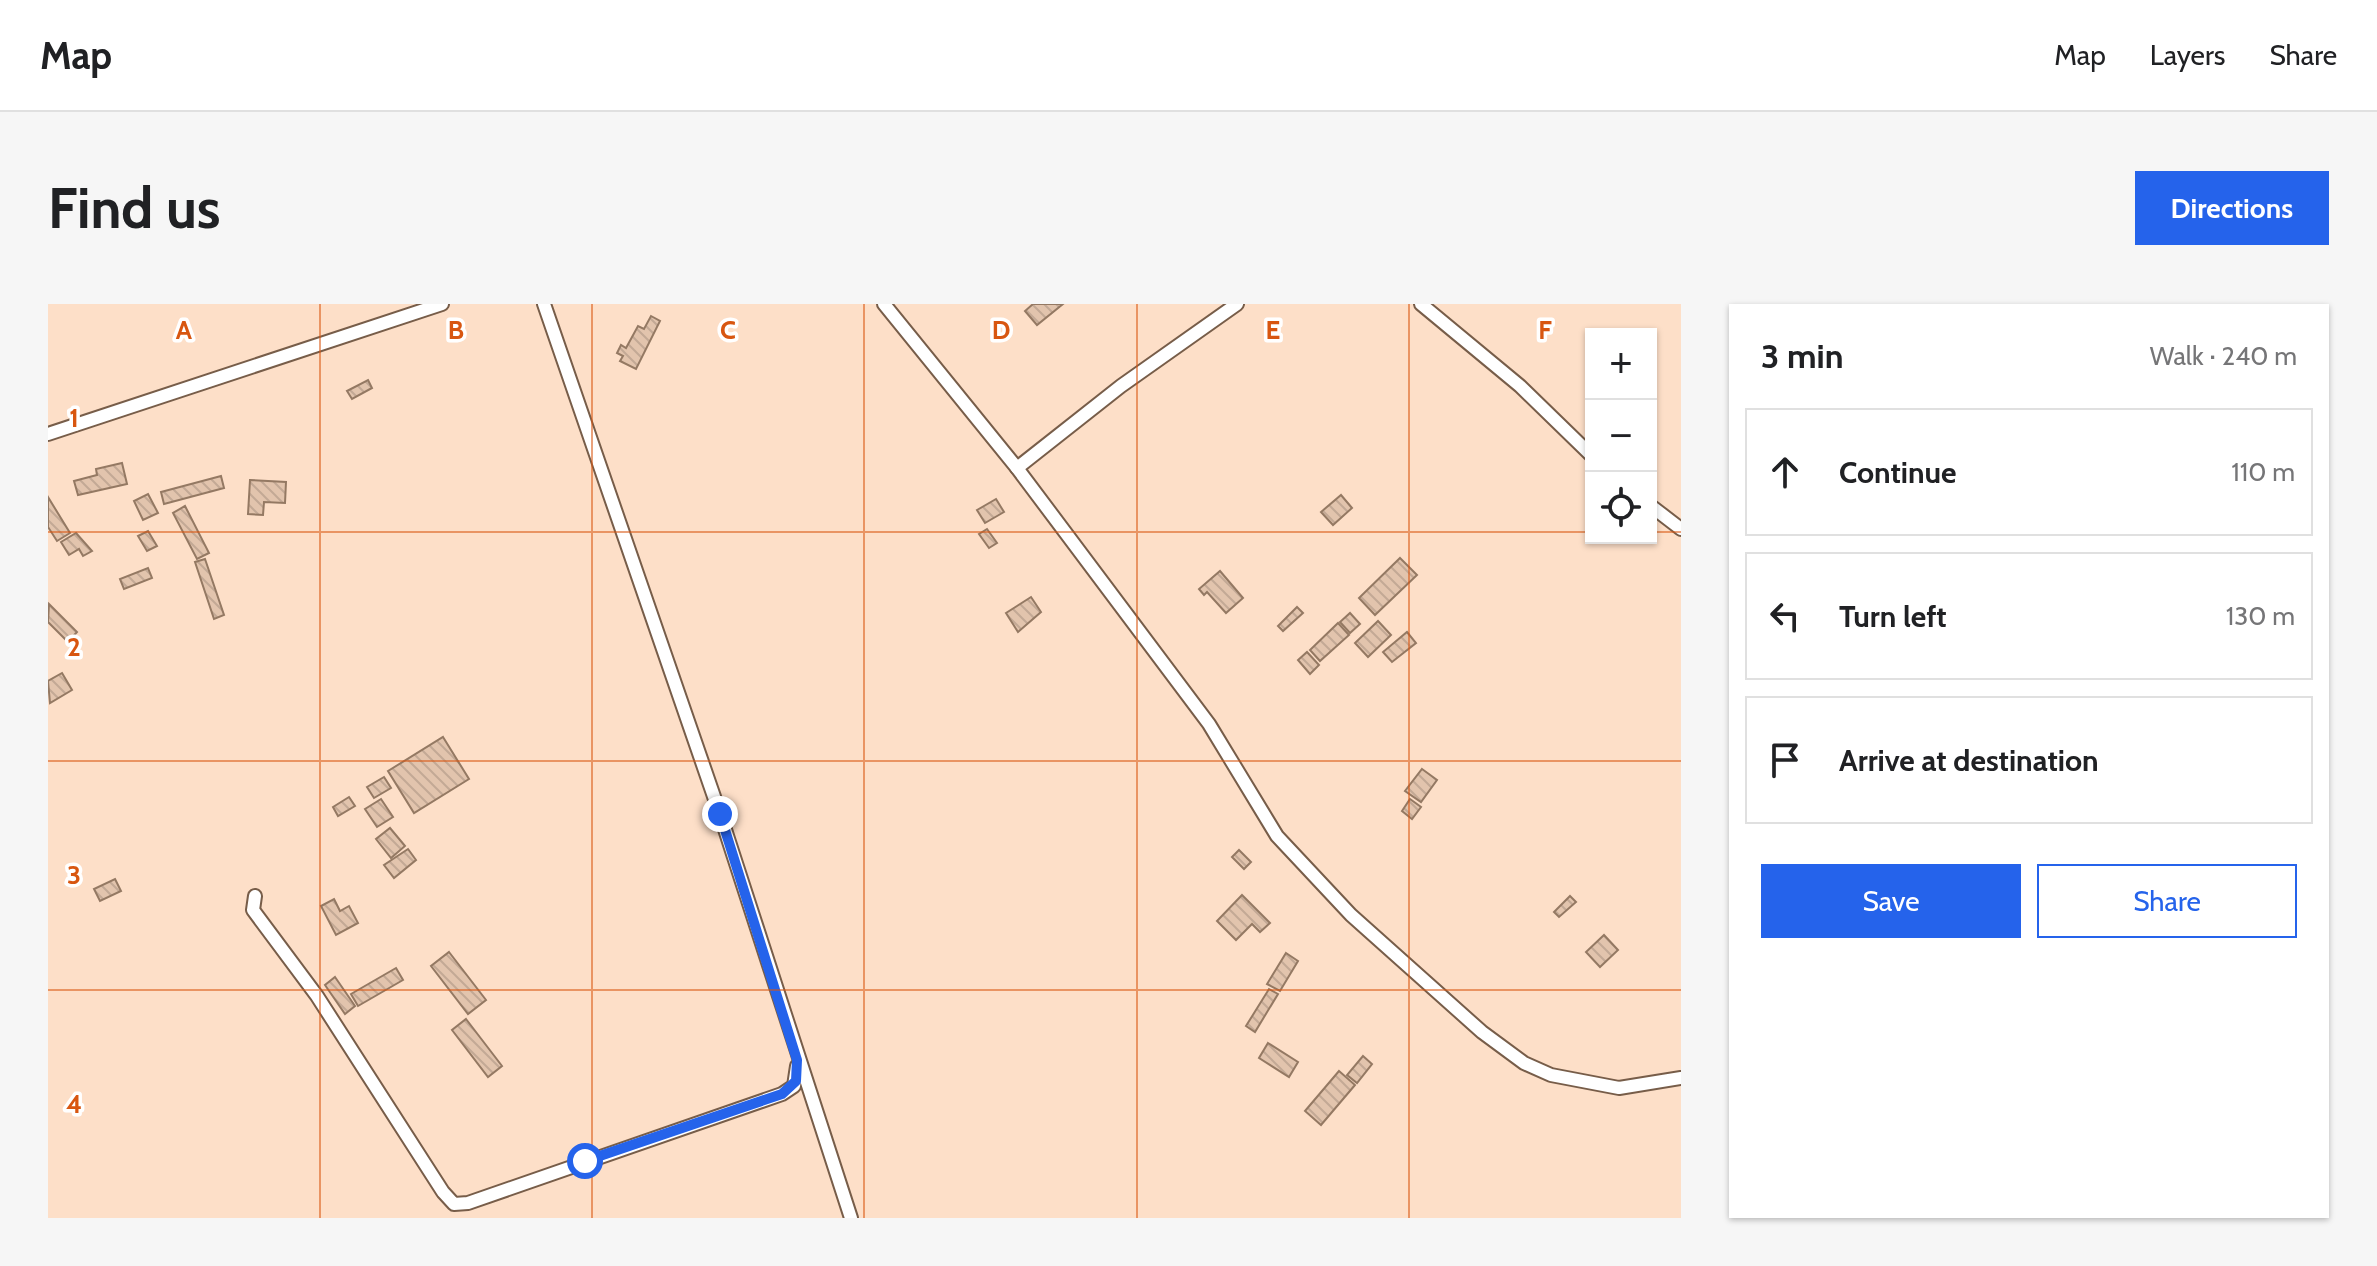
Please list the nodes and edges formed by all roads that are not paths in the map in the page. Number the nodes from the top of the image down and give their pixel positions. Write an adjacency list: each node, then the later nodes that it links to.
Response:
1 (442, 304): 6 (street)
2 (544, 304): 12 (street)
3 (884, 304): 8 (street)
4 (1237, 304): 8 (street)
5 (1421, 304): 7 (street)
6 (48, 434)
7 (1585, 449)
8 (1017, 468): 13 (street)
9 (1657, 511): 10 (street)
10 (1681, 529)
11 (255, 896): 12 (street)
12 (797, 1060): 14 (street)
13 (1681, 1078)
14 (851, 1218)

